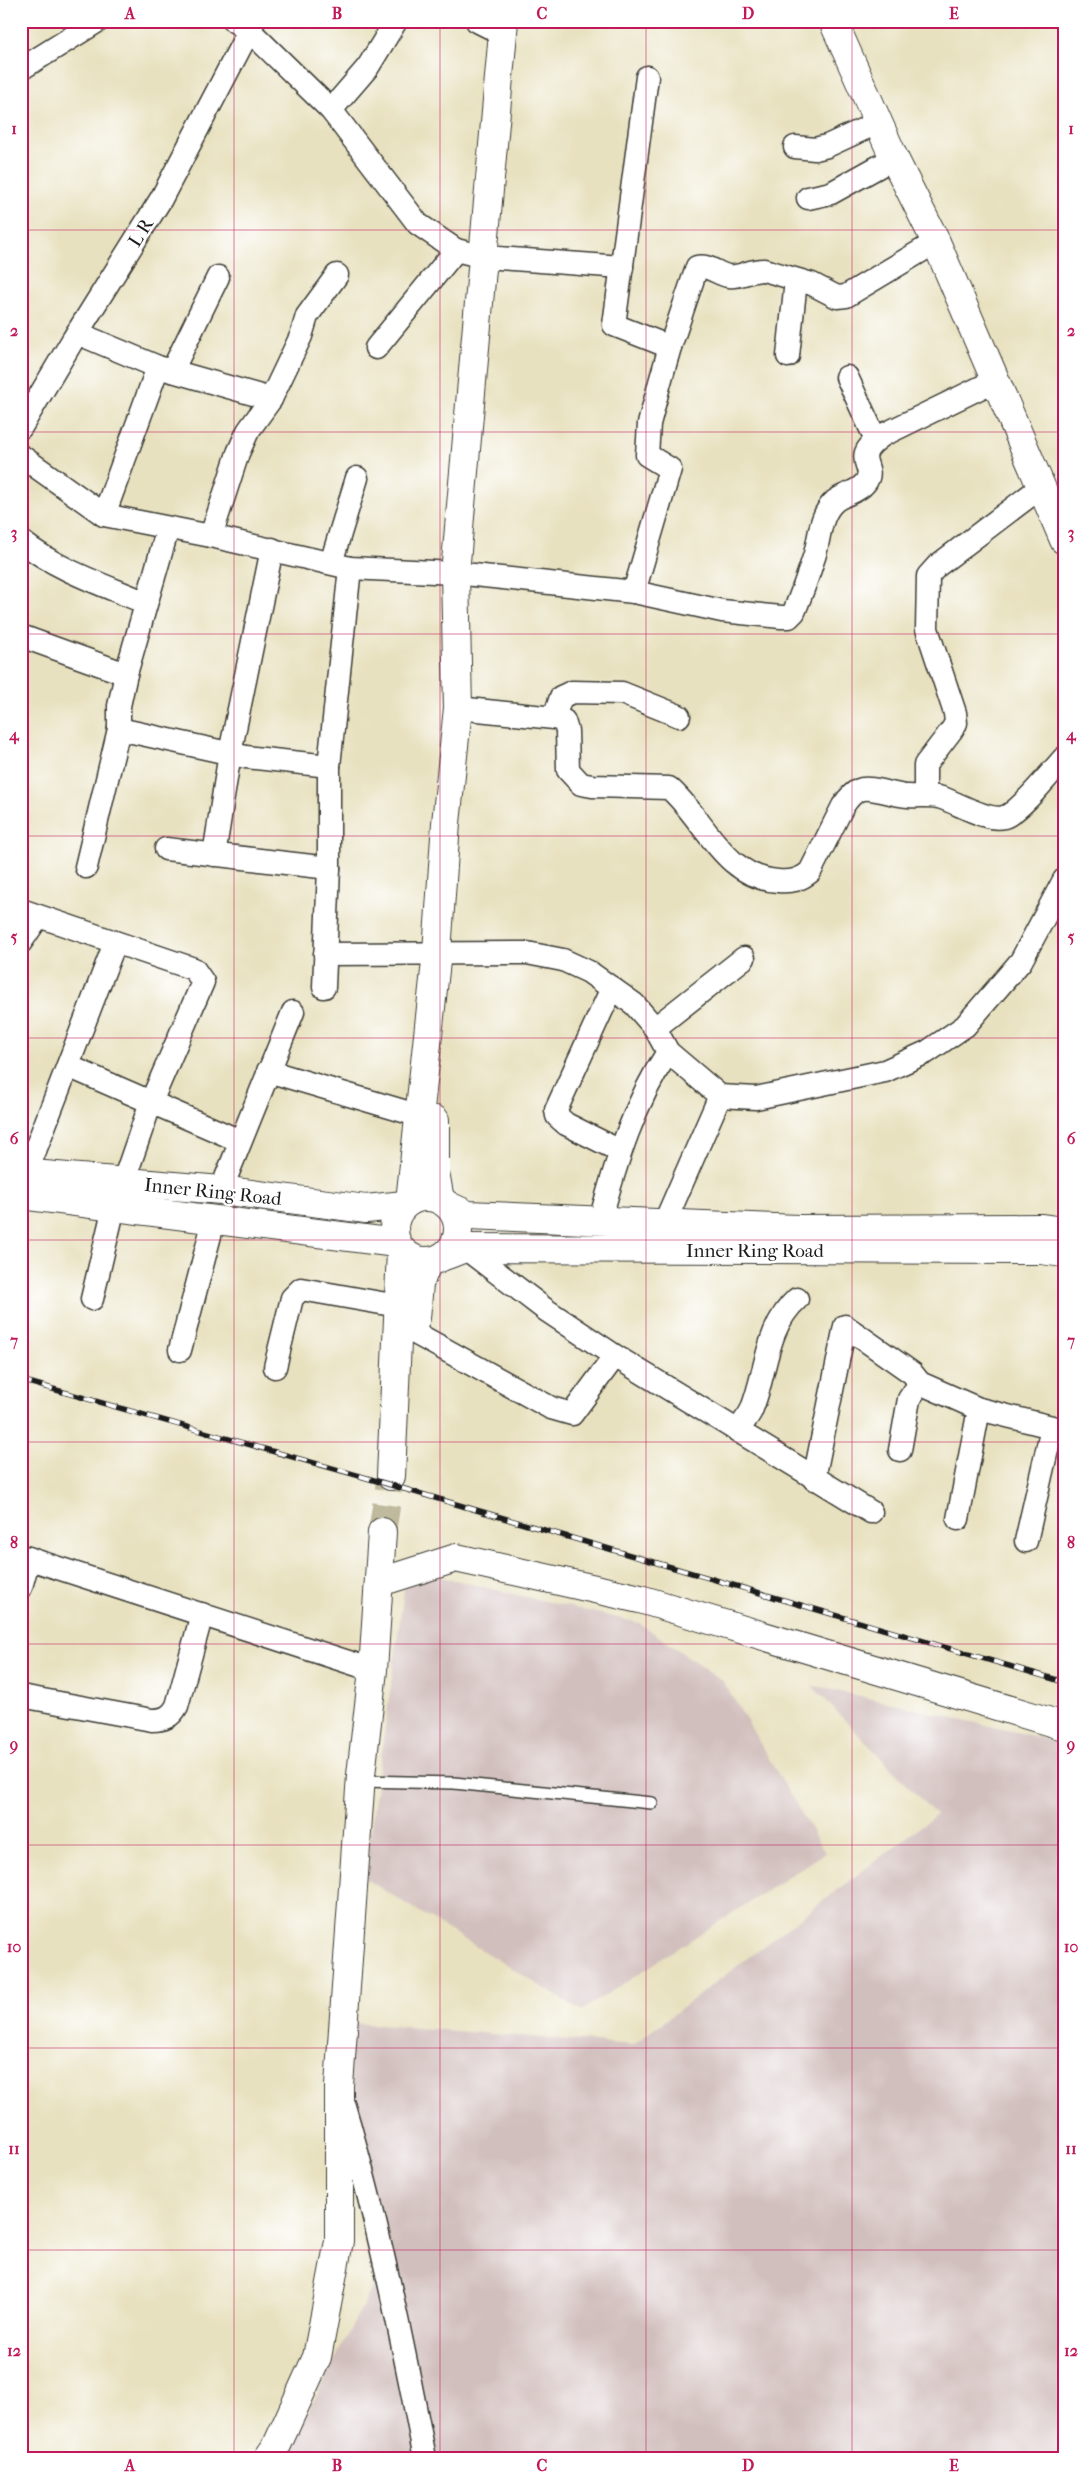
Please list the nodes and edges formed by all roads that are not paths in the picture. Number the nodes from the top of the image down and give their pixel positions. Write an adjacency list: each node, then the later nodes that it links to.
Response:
1 (98, 21): 7 (street)
2 (396, 21): 9 (street)
3 (477, 21): 6 (street)
4 (833, 21): 10 (street)
5 (246, 24): 9 (street, L R); 21 (street, L R)
6 (503, 28): 16 (street)
7 (21, 69)
8 (647, 77): 17 (street)
9 (331, 110): 15 (street, L R)
10 (879, 122): 11 (street); 12 (street)
11 (795, 147)
12 (894, 158): 13 (street); 14 (street)
13 (808, 198)
14 (936, 242): 20 (street); 27 (street)
15 (456, 250): 16 (street, L R); 23 (street)
16 (484, 257): 17 (street, L R); 41 (street)
17 (622, 267): 22 (street)
18 (337, 274): 28 (street)
19 (218, 277): 25 (street)
20 (796, 280): 22 (street); 24 (street)
21 (77, 333): 25 (street); 29 (street, L R)
22 (670, 347): 42 (street)
23 (376, 348)
24 (788, 356)
25 (165, 369): 28 (street); 34 (street)
26 (847, 377): 30 (street)
27 (996, 380): 30 (street); 33 (street)
28 (270, 398): 36 (street)
29 (21, 427)
30 (876, 440): 42 (street)
31 (21, 456): 34 (street)
32 (357, 478): 40 (street)
33 (1041, 487): 37 (street); 53 (street)
34 (104, 515): 35 (street)
35 (168, 528): 36 (street); 43 (street)
36 (212, 536): 39 (street)
37 (1064, 540)
38 (21, 541): 43 (street)
39 (272, 550): 40 (street); 50 (street)
40 (341, 566): 41 (street); 52 (street)
41 (455, 573): 42 (street); 46 (street)
42 (634, 592)
43 (146, 603): 45 (street)
44 (21, 636): 45 (street)
45 (126, 674): 49 (street)
46 (458, 708): 48 (street); 64 (street)
47 (679, 716): 48 (street)
48 (554, 718): 53 (street)
49 (119, 729): 50 (street); 56 (street)
50 (230, 754): 52 (street); 55 (street)
51 (1064, 758): 53 (street)
52 (329, 766): 57 (street)
53 (925, 795)
54 (166, 849): 55 (street)
55 (214, 855): 57 (street)
56 (86, 867)
57 (329, 868): 62 (street)
58 (1064, 880): 72 (street)
59 (30, 914): 60 (street); 61 (street)
60 (21, 942)
61 (115, 943): 70 (street); 73 (street)
62 (324, 954): 64 (street); 65 (street)
63 (744, 958): 68 (street)
64 (436, 962): 66 (street); 74 (street); 81 (street)
65 (324, 987)
66 (612, 988): 68 (street); 76 (street)
67 (293, 1012): 71 (street)
68 (655, 1028): 69 (street)
69 (668, 1052): 72 (street); 76 (street)
70 (68, 1066): 73 (street); 77 (street)
71 (268, 1071): 74 (street); 75 (street)
72 (720, 1096): 84 (street)
73 (152, 1102): 75 (street); 79 (street)
74 (420, 1116): 80 (street)
75 (240, 1141): 78 (street)
76 (620, 1151): 83 (street)
77 (23, 1181): 79 (street, Inner Ring Road)
78 (221, 1190): 79 (street, Inner Ring Road); 80 (street, Inner Ring Road)
79 (119, 1195): 82 (street, Inner Ring Road); 90 (street)
80 (407, 1203): 81 (street); 86 (street)
81 (445, 1203): 83 (street, Inner Ring Road); 88 (street)
82 (214, 1220): 86 (street, Inner Ring Road); 93 (street)
83 (600, 1221): 84 (street, Inner Ring Road)
84 (664, 1224): 85 (street, Inner Ring Road)
85 (1064, 1231)
86 (399, 1247): 88 (street); 91 (street)
87 (1064, 1253): 88 (street, Inner Ring Road)
88 (447, 1255): 92 (street); 94 (street)
89 (797, 1298): 99 (street)
90 (92, 1299)
91 (398, 1306): 92 (street); 95 (street)
92 (414, 1333): 94 (street)
93 (180, 1350)
94 (615, 1356): 99 (street)
95 (275, 1367)
96 (920, 1384): 97 (street); 100 (street); 101 (street)
97 (978, 1409): 98 (street); 103 (street)
98 (1058, 1429): 104 (street)
99 (738, 1430): 101 (street)
100 (900, 1450)
101 (814, 1479): 102 (street)
102 (871, 1512)
103 (958, 1519)
104 (1026, 1540)
105 (25, 1557): 107 (street); 108 (street)
106 (390, 1579): 109 (street); 111 (street); 112 (street)
107 (21, 1587)
108 (202, 1614): 109 (street); 110 (street)
109 (373, 1670): 112 (street)
110 (21, 1696)
111 (1064, 1726)
112 (361, 1778): 113 (lane); 114 (street)
113 (652, 1803)
114 (339, 2086): 115 (street); 116 (street)
115 (268, 2458)
116 (425, 2458)

